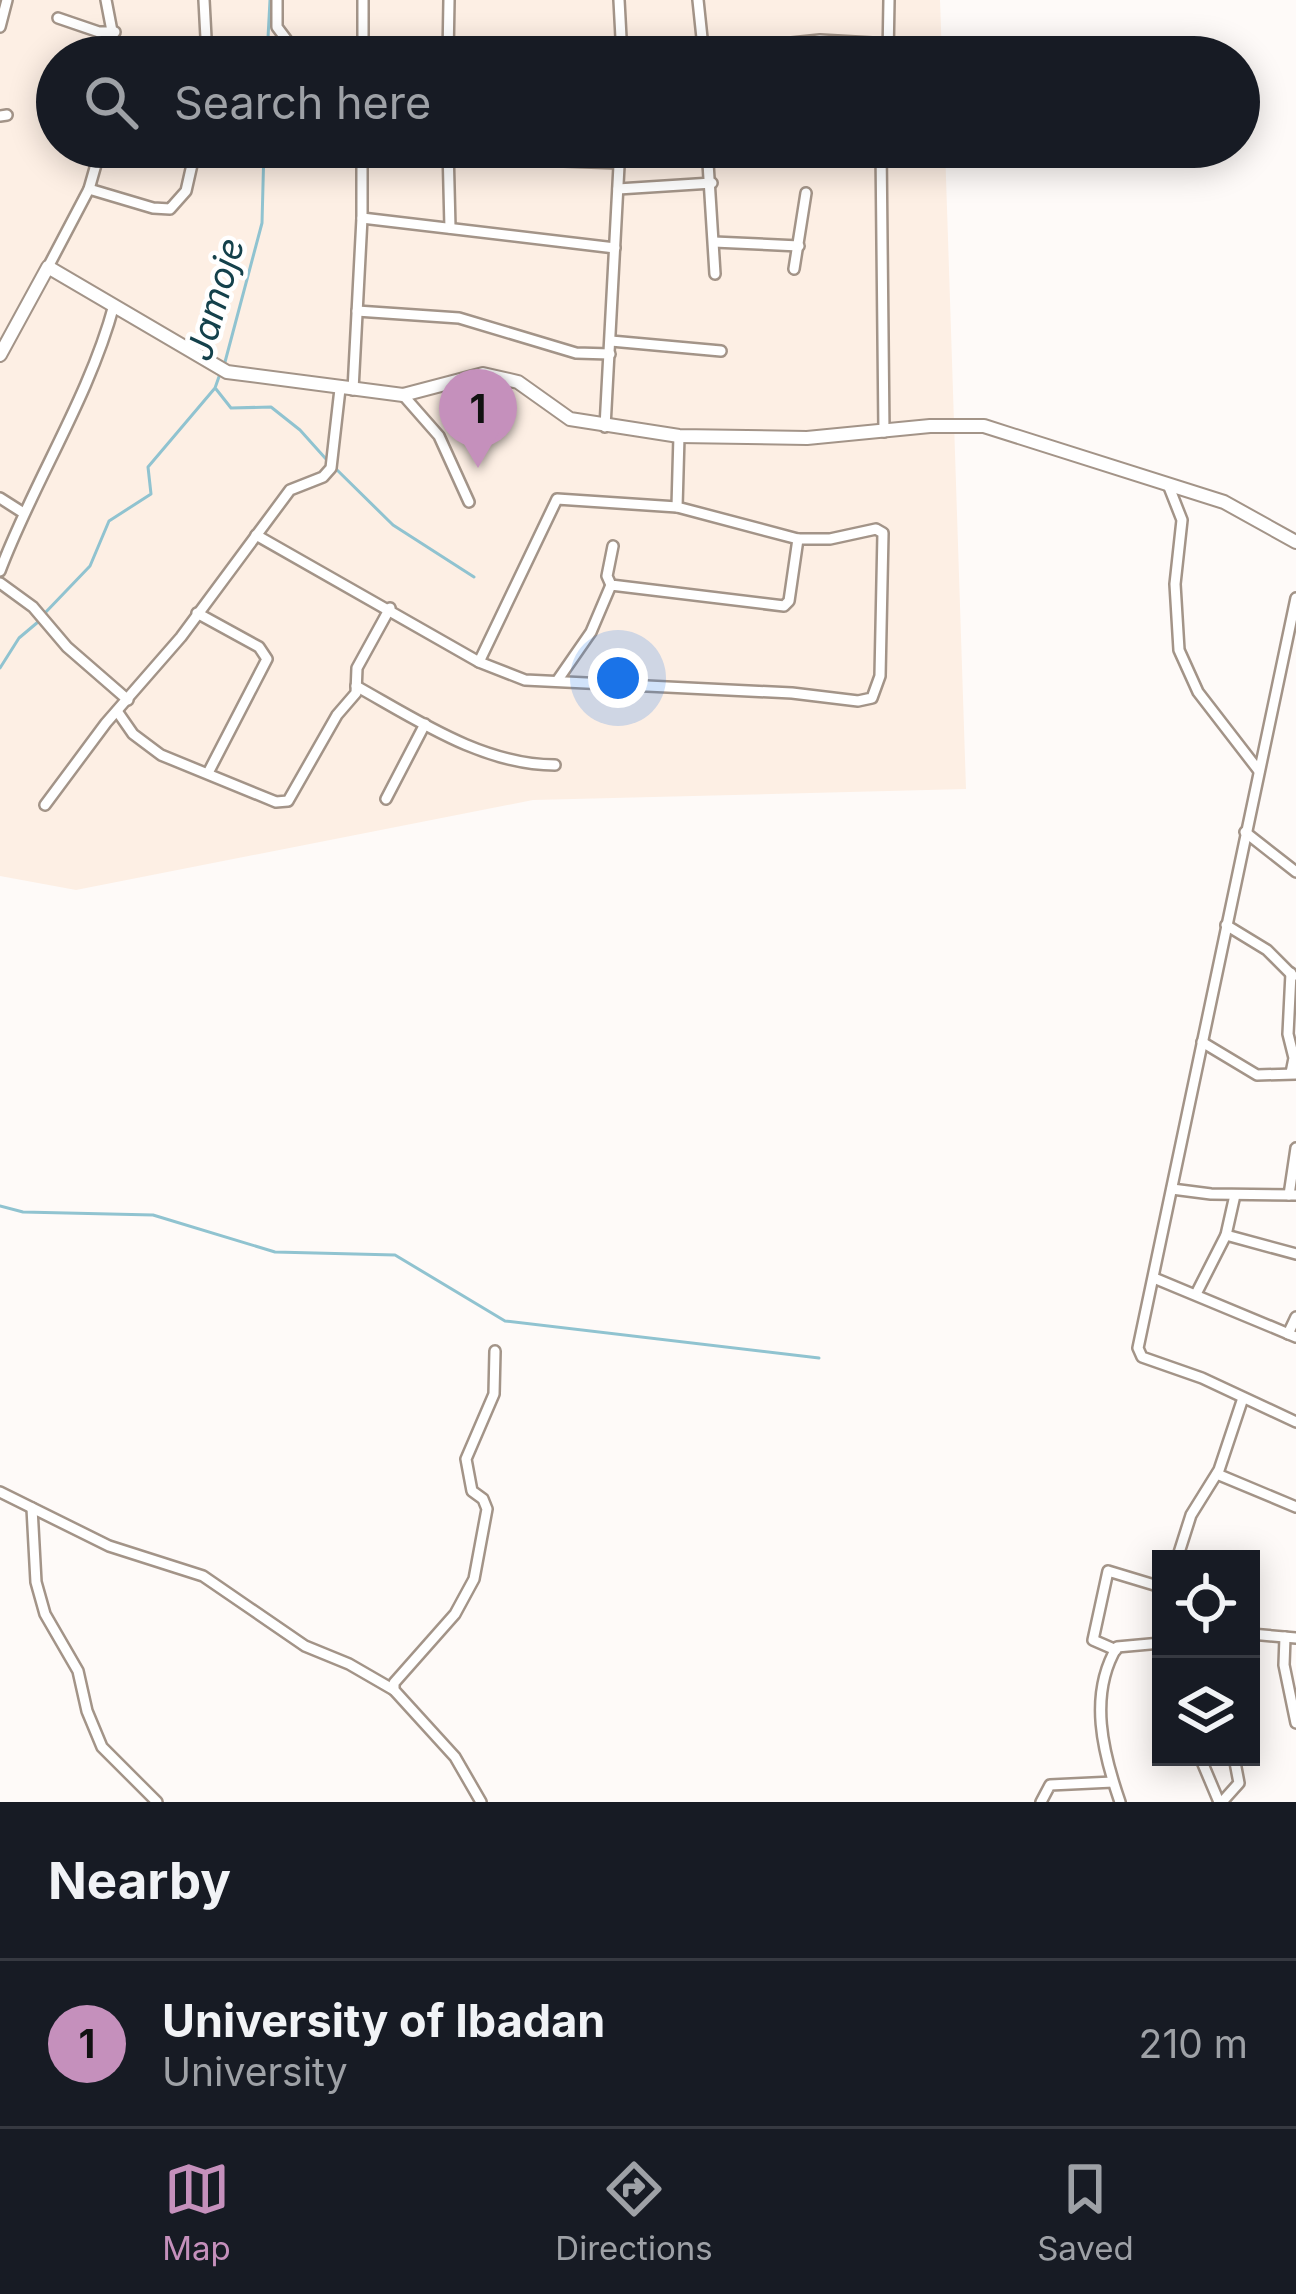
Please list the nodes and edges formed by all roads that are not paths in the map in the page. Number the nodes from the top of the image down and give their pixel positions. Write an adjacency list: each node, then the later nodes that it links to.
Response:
1 (8, 0): 12 (street)
2 (124, 0): 10 (street)
3 (204, 0): 15 (street)
4 (277, 0): 16 (street)
5 (363, 0): 17 (street)
6 (449, 0): 18 (street)
7 (619, 0): 19 (street)
8 (698, 0): 20 (street)
9 (890, 0): 21 (street)
10 (108, 2): 13 (street)
11 (58, 18): 13 (street)
12 (0, 27)
13 (115, 32): 14 (street)
14 (115, 36)
15 (206, 36)
16 (284, 36)
17 (362, 36)
18 (448, 36)
19 (621, 36)
20 (704, 36)
21 (890, 36)
22 (95, 168): 30 (street)
23 (191, 168): 30 (street)
24 (362, 168): 33 (street)
25 (448, 168): 34 (street)
26 (619, 168): 31 (street)
27 (710, 168): 29 (street)
28 (880, 168): 49 (street)
29 (712, 183): 31 (street); 35 (street)
30 (89, 189): 38 (street)
31 (618, 189): 37 (street)
32 (806, 193): 36 (street)
33 (362, 218): 34 (street); 42 (street)
34 (450, 228): 37 (street)
35 (714, 242): 36 (street); 40 (street)
36 (799, 246): 39 (street)
37 (615, 248): 43 (street)
38 (48, 267): 41 (street); 45 (street)
39 (794, 269)
40 (715, 274)
41 (114, 305): 46 (street); 55 (street)
42 (357, 310): 43 (street); 46 (street)
43 (610, 348): 44 (street); 48 (street)
44 (722, 351)
45 (0, 355)
46 (346, 389): 47 (street); 56 (street)
47 (403, 395): 48 (street); 53 (street)
48 (605, 427): 50 (street)
49 (884, 432): 50 (street); 51 (street)
50 (680, 436): 54 (street)
51 (1169, 487): 58 (street); 73 (street)
52 (0, 498): 55 (street)
53 (469, 502)
54 (677, 507): 57 (street); 66 (street)
55 (22, 512): 60 (street)
56 (256, 535): 64 (street); 65 (street)
57 (798, 539): 62 (street); 67 (street)
58 (1296, 542)
59 (613, 546): 62 (street)
60 (0, 571)
61 (0, 583): 69 (street)
62 (611, 585): 67 (street)
63 (1296, 598): 73 (street)
64 (390, 608): 66 (street); 68 (street)
65 (197, 613): 69 (street); 74 (street)
66 (479, 662): 67 (street)
67 (557, 681)
68 (356, 686): 71 (street); 74 (street)
69 (128, 700): 70 (street)
70 (117, 711): 74 (street); 76 (street)
71 (425, 724): 72 (street); 75 (street)
72 (555, 765)
73 (1258, 770): 77 (street)
74 (208, 772)
75 (386, 799)
76 (45, 805)
77 (1245, 832): 78 (street); 79 (street)
78 (1296, 872)
79 (1226, 926): 80 (street); 81 (street)
80 (1293, 981): 82 (street)
81 (1202, 1042): 82 (street); 84 (street)
82 (1294, 1074)
83 (1296, 1148): 86 (street)
84 (1172, 1189): 85 (street); 89 (street)
85 (1234, 1195): 86 (street); 87 (street)
86 (1293, 1195)
87 (1226, 1235): 88 (street); 90 (street)
88 (1296, 1254)
89 (1154, 1278): 90 (street); 94 (street)
90 (1196, 1294): 92 (street)
91 (1296, 1317): 92 (street)
92 (1292, 1336)
93 (495, 1351): 106 (street)
94 (1243, 1398): 95 (street); 96 (street)
95 (1296, 1422)
96 (1217, 1474): 99 (street); 100 (street)
97 (0, 1492): 98 (street)
98 (32, 1508): 106 (street); 111 (street)
99 (1296, 1508)
100 (1180, 1550)
101 (1152, 1584): 105 (street)
102 (1260, 1635): 103 (street)
103 (1290, 1638): 107 (street)
104 (1152, 1644): 105 (street)
105 (1116, 1650): 110 (street)
106 (394, 1690): 112 (street)
107 (1296, 1723)
108 (1204, 1766): 115 (street)
109 (1236, 1766): 115 (street)
110 (1113, 1783): 113 (street); 114 (street)
111 (157, 1802)
112 (481, 1802)
113 (1041, 1802)
114 (1120, 1802)
115 (1221, 1802)

